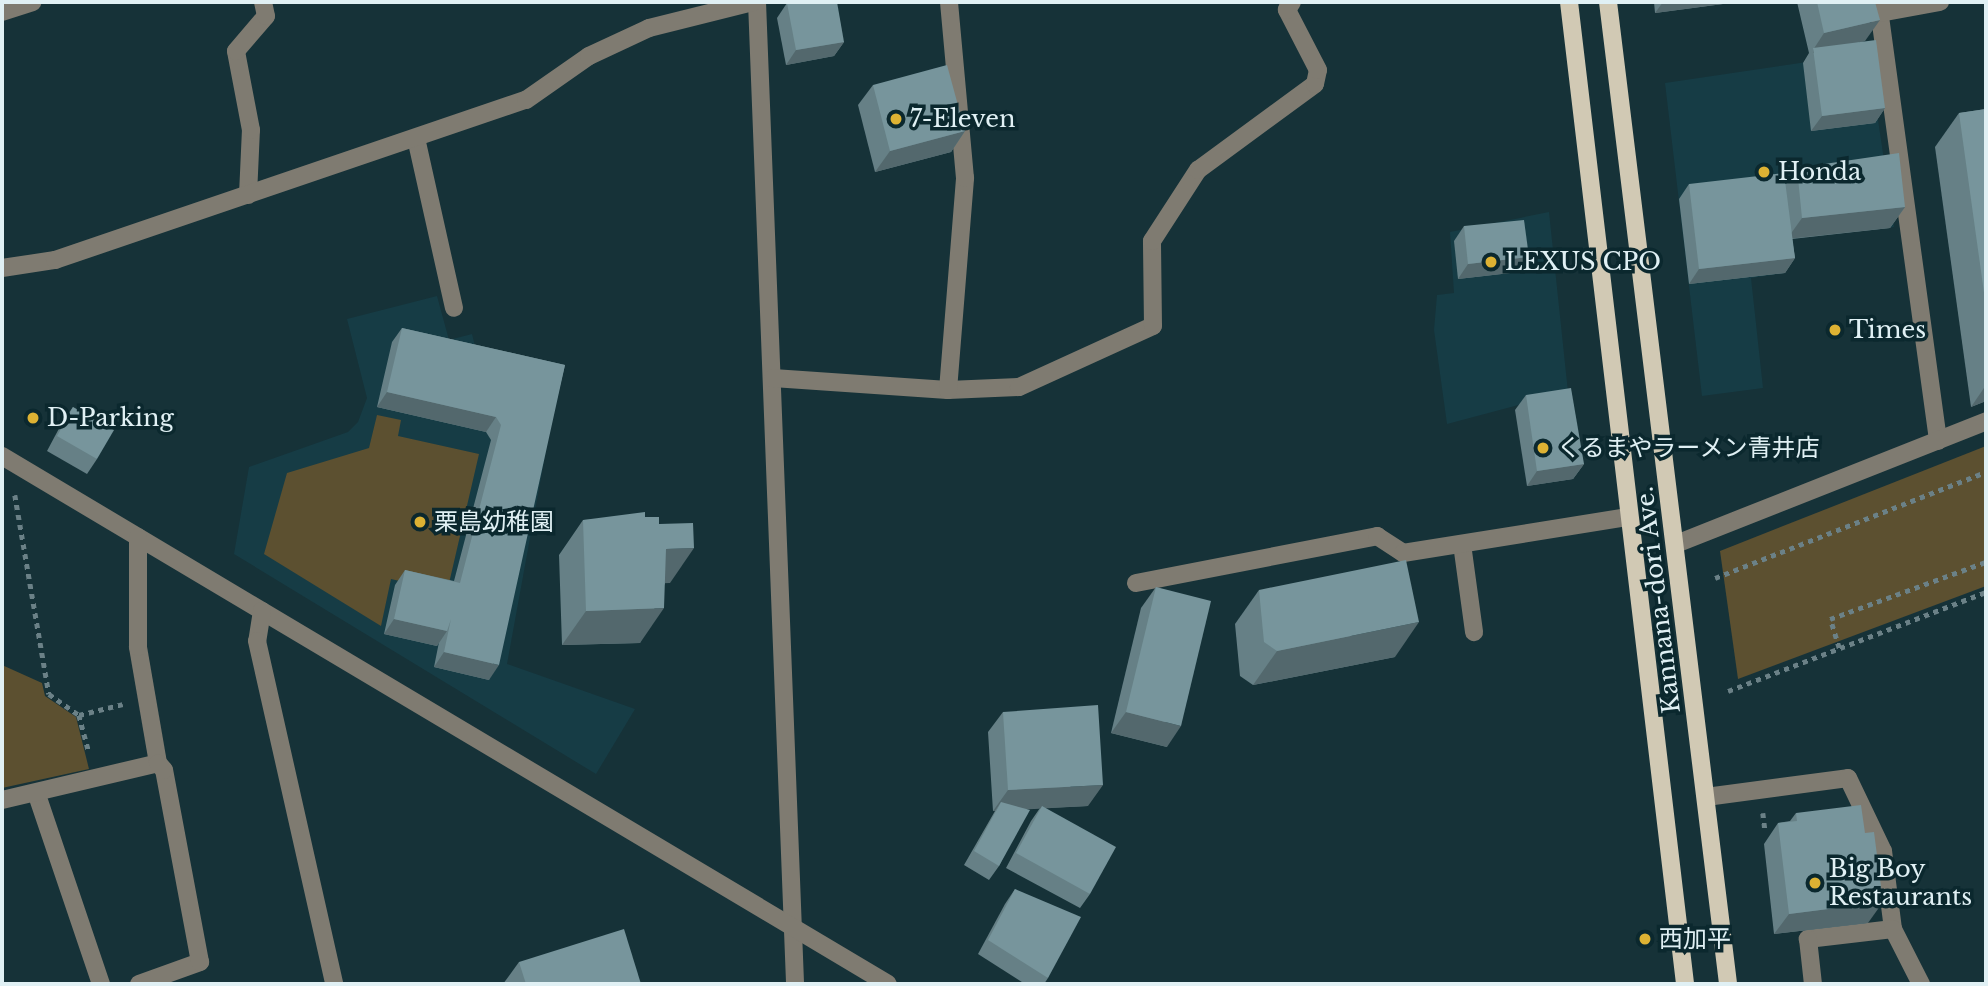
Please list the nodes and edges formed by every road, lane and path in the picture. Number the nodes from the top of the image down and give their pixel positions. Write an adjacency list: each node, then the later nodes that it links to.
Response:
1 (32, 2): 10 (street)
2 (263, 2): 12 (street)
3 (755, 2): 11 (street); 15 (street)
4 (949, 2): 16 (street)
5 (1292, 2): 16 (street)
6 (1569, 2): 22 (main road, Kannana-dori Ave.)
7 (1608, 2): 25 (main road, Kannana-dori Ave.)
8 (1940, 2): 9 (street)
9 (1879, 8): 18 (street)
10 (2, 12)
11 (416, 138): 12 (street); 14 (street)
12 (248, 195): 13 (street)
13 (2, 268)
14 (454, 308)
15 (773, 377): 16 (street); 41 (street)
16 (948, 390)
17 (1986, 421): 18 (street)
18 (1938, 440): 25 (street)
19 (2, 456): 23 (street)
20 (1986, 472): 27 (path)
21 (14, 487): 35 (path)
22 (1628, 517): 24 (street); 48 (main road, Kannana-dori Ave.)
23 (138, 537): 30 (street); 34 (street)
24 (1462, 544): 28 (street); 31 (street)
25 (1676, 544): 39 (main road, Kannana-dori Ave.)
26 (1986, 562): 32 (path)
27 (1715, 578)
28 (1136, 583)
29 (1986, 592): 32 (path)
30 (262, 611): 41 (street); 45 (street)
31 (1474, 632)
32 (1839, 648): 33 (path)
33 (1728, 691)
34 (146, 699): 35 (path); 36 (street)
35 (79, 715): 37 (path)
36 (158, 763): 37 (street); 44 (street)
37 (95, 780): 38 (street)
38 (37, 795): 40 (street); 43 (street)
39 (1706, 797): 42 (street); 49 (main road, Kannana-dori Ave.)
40 (2, 800)
41 (790, 925): 46 (street); 47 (street)
42 (1893, 929): 50 (street); 51 (street)
43 (101, 984)
44 (139, 984)
45 (334, 984)
46 (795, 984)
47 (888, 984)
48 (1685, 984)
49 (1728, 984)
50 (1813, 984)
51 (1921, 984)

